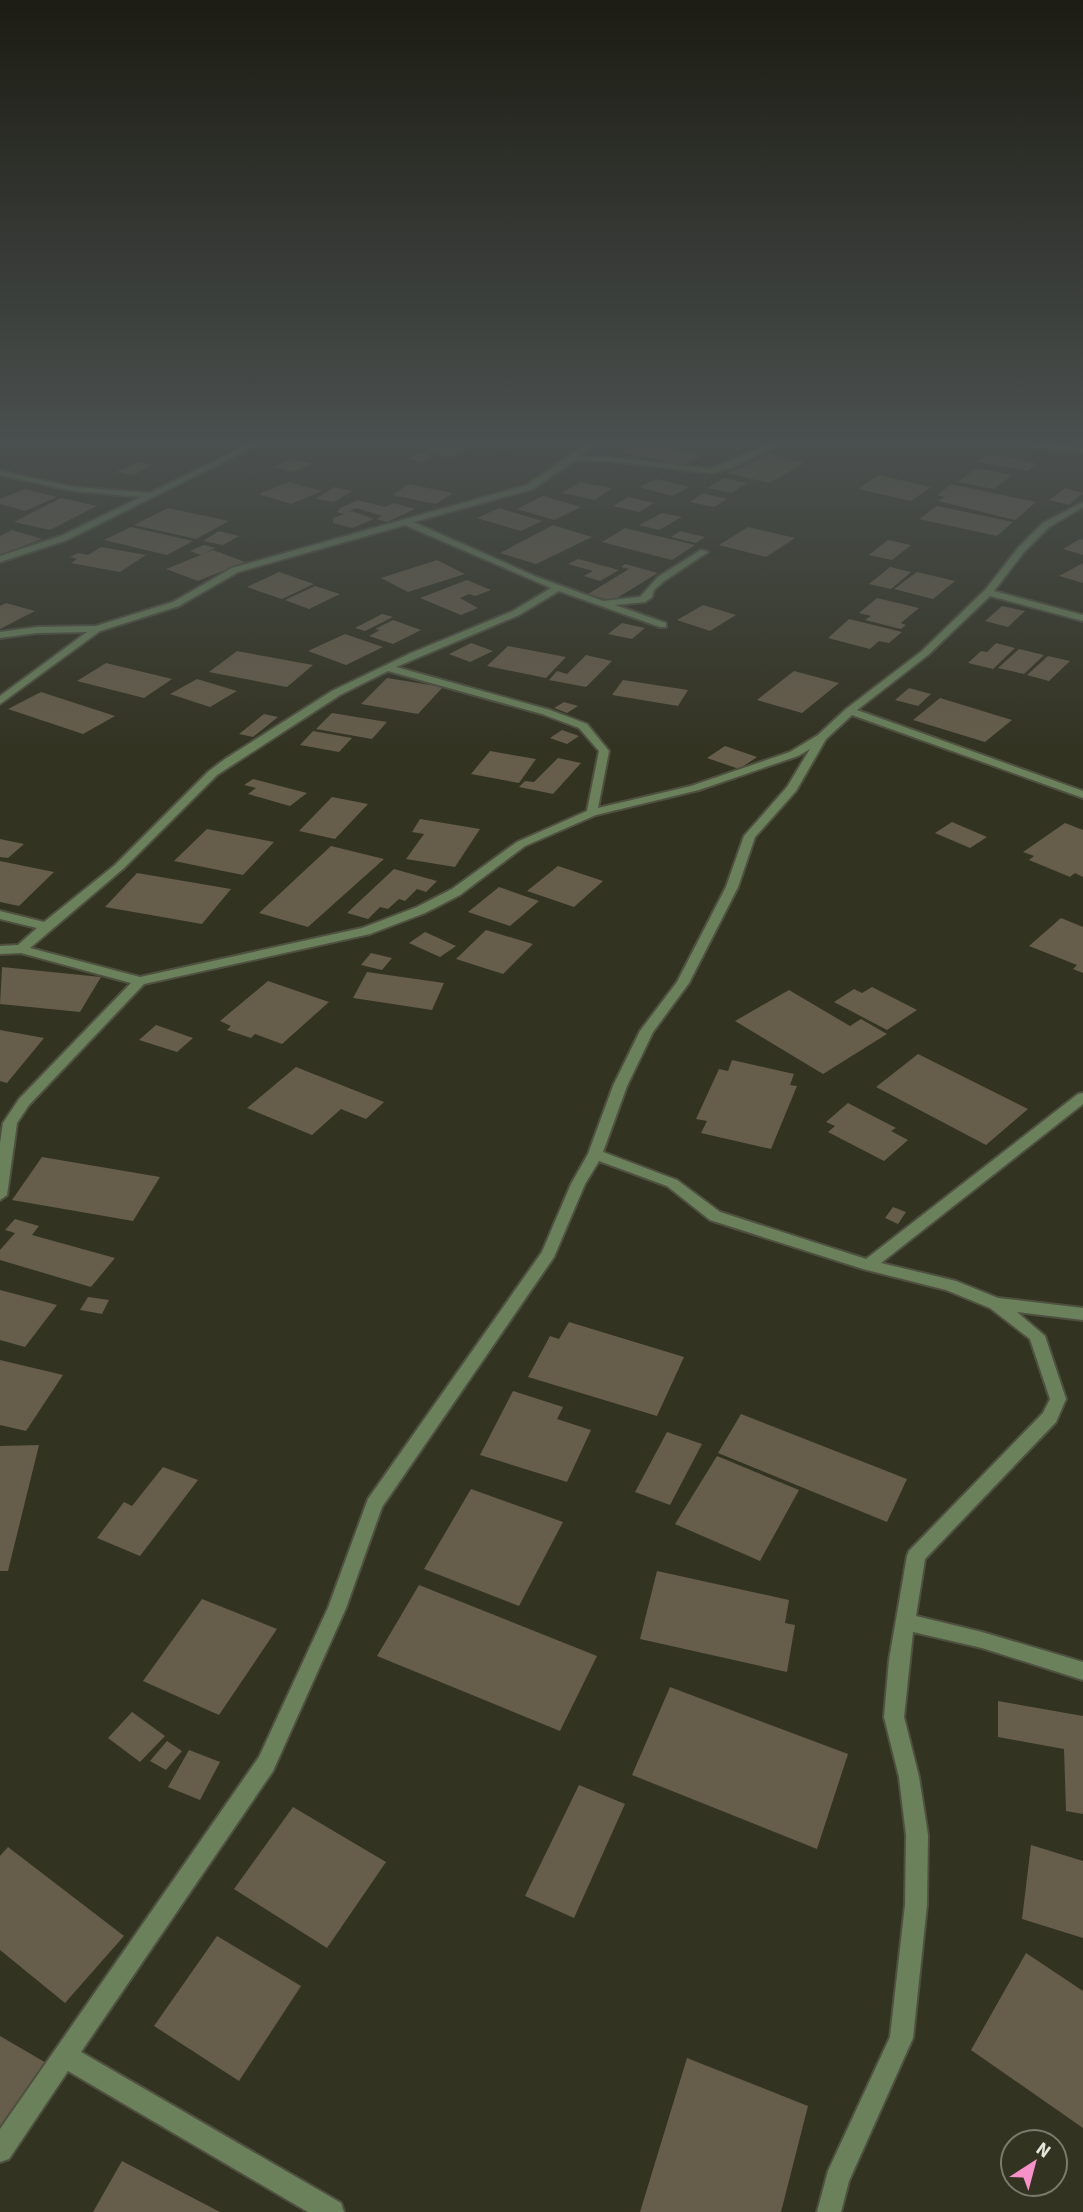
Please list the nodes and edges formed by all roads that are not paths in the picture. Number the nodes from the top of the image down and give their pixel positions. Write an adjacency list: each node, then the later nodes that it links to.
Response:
1 (48, 543): 6 (street)
2 (327, 543): 14 (street)
3 (454, 543): 7 (street)
4 (1028, 543): 8 (street)
5 (704, 552): 9 (street)
6 (0, 559)
7 (558, 588): 10 (street); 16 (street)
8 (987, 592): 12 (street); 18 (street)
9 (627, 601): 10 (street); 11 (street)
10 (600, 603): 11 (street)
11 (619, 610): 13 (street)
12 (1083, 618)
13 (663, 625)
14 (97, 629): 15 (street); 17 (street)
15 (0, 635)
16 (387, 668): 21 (street); 23 (street)
17 (2, 697)
18 (850, 711): 19 (street); 20 (street)
19 (822, 737): 21 (street); 28 (street)
20 (1083, 794)
21 (592, 813): 26 (street)
22 (0, 915): 23 (street)
23 (46, 926): 24 (street)
24 (21, 949): 25 (street); 26 (street)
25 (0, 950)
26 (140, 981): 29 (street)
27 (1083, 1097): 30 (street)
28 (595, 1154): 30 (street); 35 (street)
29 (0, 1195)
30 (868, 1265): 31 (street)
31 (996, 1304): 32 (street); 33 (street)
32 (1083, 1314)
33 (905, 1622): 34 (street); 38 (street)
34 (1083, 1671)
35 (65, 2056): 36 (street); 37 (street)
36 (0, 2150)
37 (332, 2212)
38 (828, 2212)

